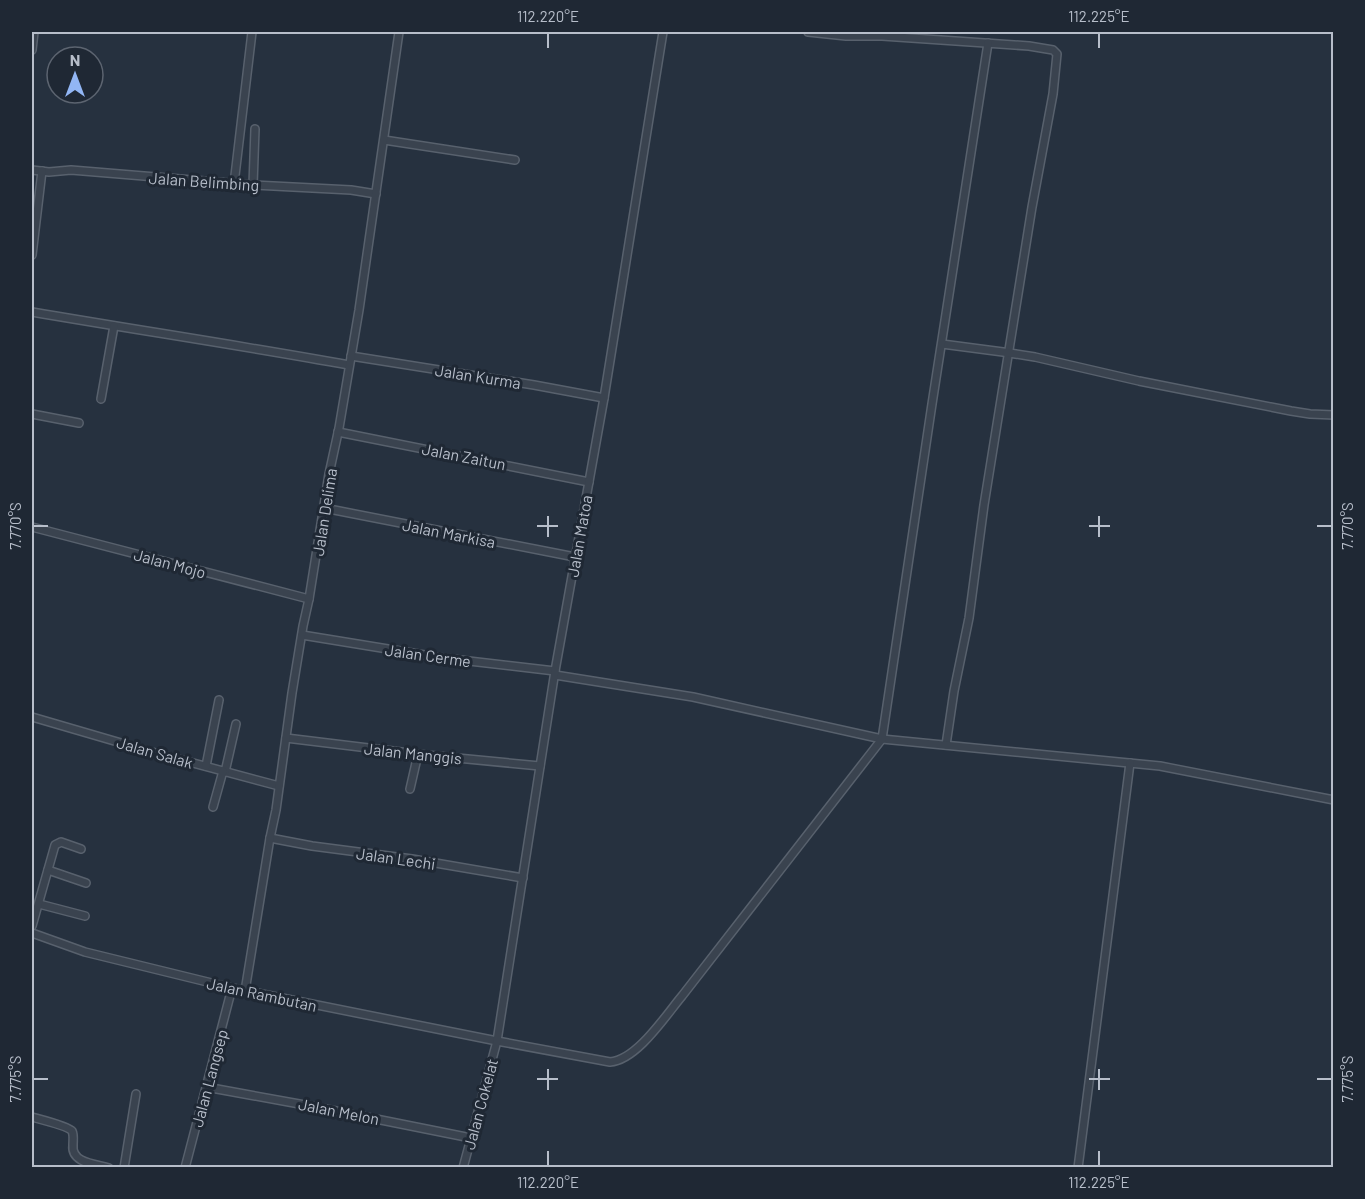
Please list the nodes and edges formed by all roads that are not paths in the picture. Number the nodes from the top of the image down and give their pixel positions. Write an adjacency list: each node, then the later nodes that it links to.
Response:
1 (34, 32): 7 (street)
2 (252, 32): 13 (street)
3 (399, 32): 9 (street, Jalan Delima)
4 (663, 32): 23 (street, Jalan Matoa)
5 (808, 32): 6 (street)
6 (988, 43): 19 (street); 20 (street)
7 (32, 50)
8 (255, 129): 14 (street)
9 (384, 140): 10 (street); 15 (street, Jalan Delima)
10 (515, 160)
11 (32, 170): 12 (street, Jalan Belimbing)
12 (42, 171): 13 (street, Jalan Belimbing); 16 (street)
13 (234, 184): 14 (street, Jalan Belimbing)
14 (253, 185): 15 (street, Jalan Belimbing)
15 (376, 194): 21 (street, Jalan Delima)
16 (32, 255)
17 (32, 312): 18 (street)
18 (114, 326): 22 (street); 24 (street)
19 (942, 344): 20 (street); 40 (street)
20 (1008, 352): 26 (street); 41 (street)
21 (351, 356): 22 (street, Jalan Delima); 23 (street, Jalan Kurma)
22 (350, 365): 28 (street, Jalan Delima)
23 (604, 398): 29 (street, Jalan Matoa)
24 (101, 399)
25 (32, 414): 27 (street)
26 (1334, 415)
27 (79, 423)
28 (338, 432): 29 (street, Jalan Zaitun); 30 (street, Jalan Delima)
29 (589, 482): 32 (street, Jalan Matoa)
30 (324, 508): 32 (street, Jalan Markisa); 33 (street, Jalan Delima)
31 (32, 526): 33 (street, Jalan Mojo)
32 (575, 557): 35 (street, Jalan Matoa)
33 (309, 599): 34 (street, Jalan Delima)
34 (302, 635): 35 (street, Jalan Cerme); 39 (street, Jalan Delima)
35 (555, 673): 40 (street, Jalan Cerme); 45 (street, Jalan Matoa)
36 (219, 700): 44 (street)
37 (32, 717): 44 (street, Jalan Salak)
38 (237, 724): 46 (street)
39 (286, 738): 42 (street, Jalan Manggis); 47 (street, Jalan Delima)
40 (882, 739): 41 (street, Jalan Cerme); 62 (street, Jalan Rambutan)
41 (946, 745): 43 (street, Jalan Cerme)
42 (418, 754): 45 (street, Jalan Manggis); 48 (street)
43 (1130, 762): 49 (street, Jalan Cerme); 71 (street)
44 (206, 766): 46 (street, Jalan Salak)
45 (540, 766): 54 (street, Jalan Matoa)
46 (224, 771): 47 (street, Jalan Salak); 50 (street)
47 (279, 786): 51 (street, Jalan Delima)
48 (411, 789)
49 (1334, 800)
50 (213, 807)
51 (270, 838): 54 (street, Jalan Lechi); 61 (street, Jalan Delima)
52 (81, 849): 53 (street)
53 (48, 870): 55 (street); 56 (street)
54 (523, 878): 62 (street, Jalan Matoa)
55 (86, 883)
56 (39, 904): 57 (street); 58 (street)
57 (85, 916)
58 (32, 926)
59 (32, 933): 60 (street, Jalan Rambutan)
60 (232, 988): 61 (street, Jalan Rambutan); 63 (street, Jalan Langsep)
61 (245, 991): 62 (street, Jalan Rambutan)
62 (496, 1041): 66 (street, Jalan Cokelat)
63 (206, 1087): 66 (street, Jalan Melon); 69 (street, Jalan Langsep)
64 (136, 1094): 68 (street)
65 (32, 1117): 67 (street)
66 (471, 1138): 70 (street, Jalan Cokelat)
67 (109, 1167)
68 (124, 1167)
69 (185, 1167)
70 (463, 1167)
71 (1078, 1167)

